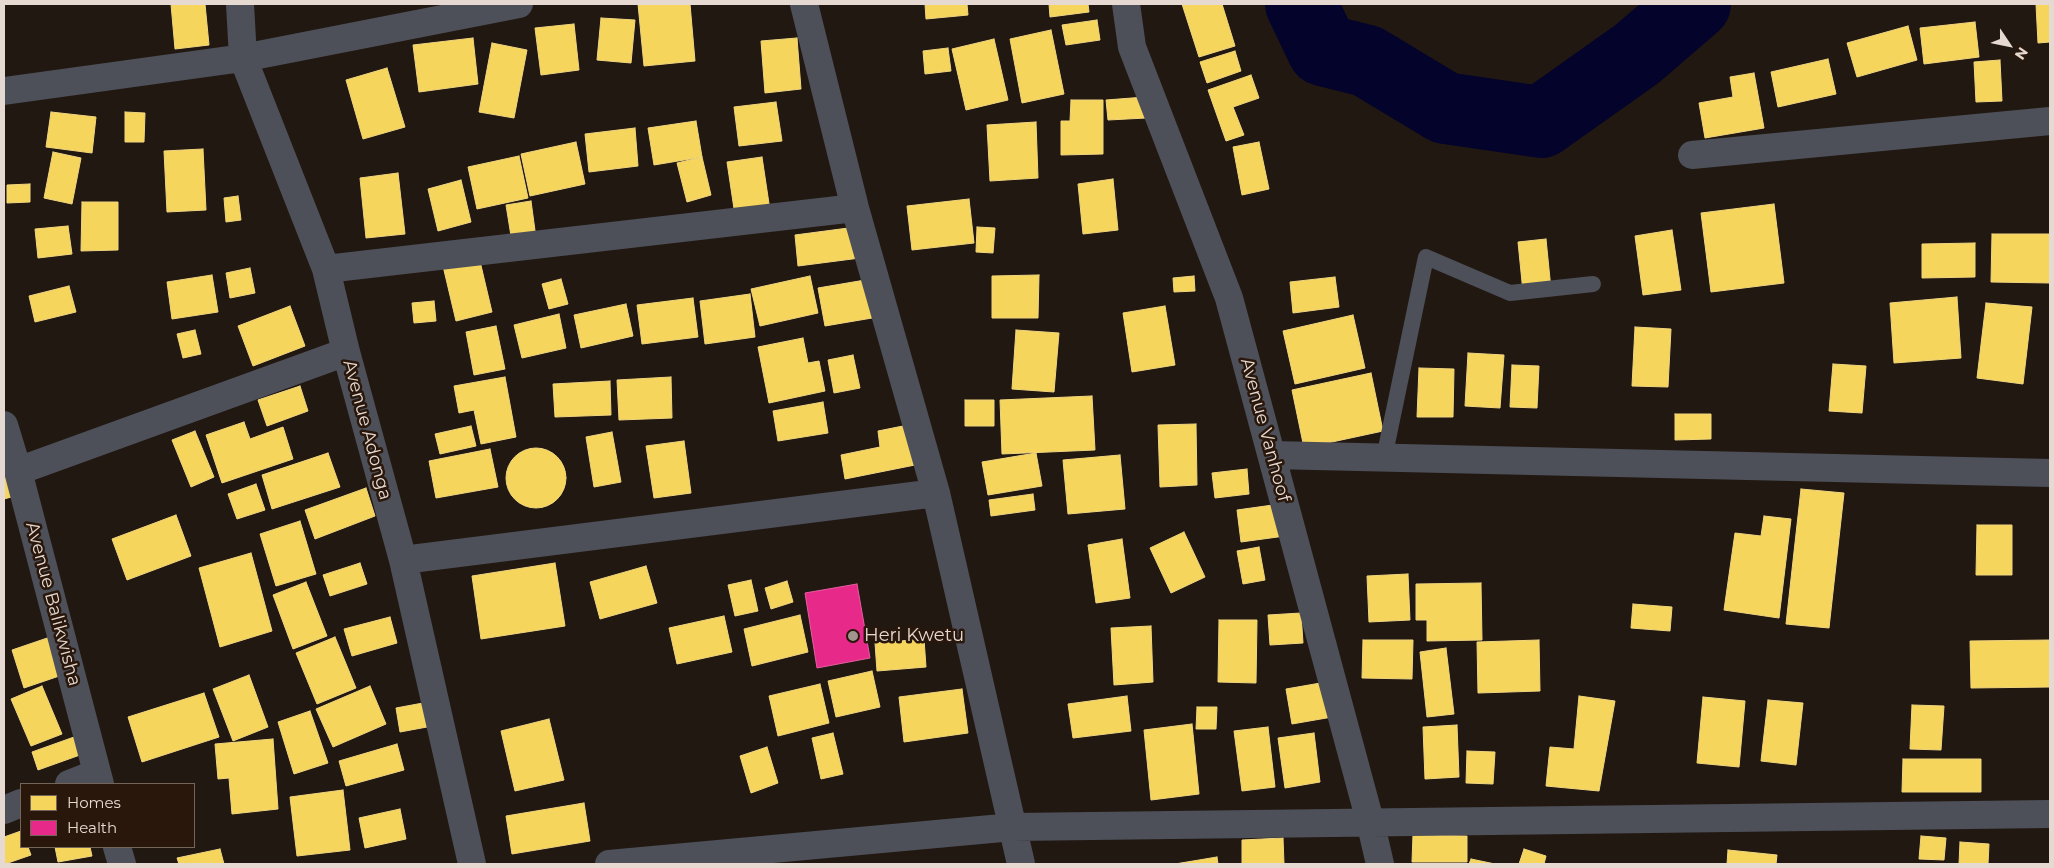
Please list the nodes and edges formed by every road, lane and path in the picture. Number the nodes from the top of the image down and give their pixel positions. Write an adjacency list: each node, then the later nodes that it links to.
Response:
1 (240, 4): 5 (street, Avenue Adonga)
2 (519, 4): 5 (street)
3 (804, 4): 9 (street)
4 (1126, 4): 14 (street, Avenue Vanhoof)
5 (243, 58): 6 (street); 10 (street, Avenue Adonga)
6 (4, 91)
7 (2050, 121): 8 (street)
8 (1692, 154)
9 (856, 208): 10 (street); 18 (street)
10 (326, 269): 12 (street, Avenue Adonga)
11 (1593, 284): 15 (lane)
12 (346, 352): 16 (street); 19 (street, Avenue Adonga)
13 (4, 425): 16 (street, Avenue Balikwisha)
14 (1272, 455): 15 (street); 25 (street, Avenue Vanhoof)
15 (1384, 458): 17 (street)
16 (18, 471): 20 (street, Avenue Balikwisha)
17 (2050, 473)
18 (936, 493): 19 (street); 26 (street)
19 (403, 560): 29 (street, Avenue Adonga)
20 (99, 779): 21 (street)
21 (75, 783)
22 (20, 803): 23 (street)
23 (4, 810)
24 (2050, 814): 25 (street)
25 (1370, 821): 26 (street); 32 (street, Avenue Vanhoof)
26 (1013, 827): 30 (street); 31 (street)
27 (117, 848): 28 (street)
28 (122, 864)
29 (472, 864)
30 (609, 864)
31 (1021, 864)
32 (1380, 864)

